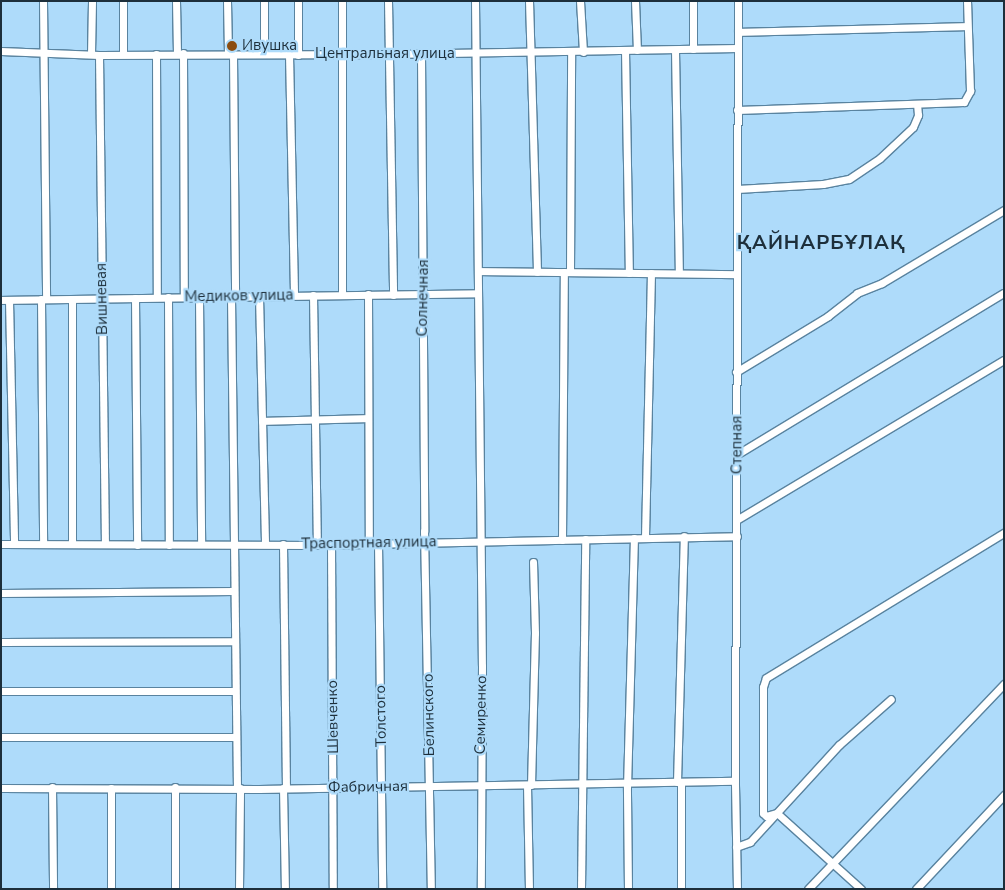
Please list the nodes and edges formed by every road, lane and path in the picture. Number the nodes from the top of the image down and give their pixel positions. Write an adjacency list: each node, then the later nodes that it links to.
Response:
1 (43, 1): 26 (street)
2 (92, 1): 30 (street)
3 (123, 1): 31 (street)
4 (176, 1): 27 (street)
5 (227, 1): 33 (street)
6 (264, 1): 34 (street)
7 (298, 1): 41 (street)
8 (342, 1): 36 (street)
9 (388, 1): 37 (street)
10 (475, 1): 39 (street, Семиренко)
11 (530, 1): 28 (street)
12 (580, 1): 25 (street)
13 (636, 1): 22 (street)
14 (693, 1): 20 (street)
15 (738, 1): 18 (street, Степная)
16 (967, 1): 17 (street)
17 (967, 26): 18 (street); 42 (street)
18 (738, 32): 19 (street, Степная)
19 (738, 48): 20 (street, Центральная улица); 43 (street, Степная)
20 (693, 49): 23 (street, Центральная улица)
21 (625, 50): 22 (street, Центральная улица); 25 (street, Центральная улица); 49 (street)
22 (637, 50): 23 (street, Центральная улица)
23 (676, 50): 51 (street)
24 (1, 51): 26 (street, Центральная улица)
25 (583, 52): 29 (street, Центральная улица)
26 (44, 53): 30 (street, Центральная улица); 69 (street)
27 (180, 53): 32 (street, Центральная улица); 33 (street, Центральная улица); 60 (street)
28 (530, 53): 29 (street, Центральная улица); 39 (street, Центральная улица); 47 (street)
29 (571, 53): 48 (street)
30 (91, 54): 40 (street, Центральная улица)
31 (124, 54): 32 (street, Центральная улица); 40 (street, Центральная улица)
32 (156, 54): 63 (street)
33 (231, 54): 34 (street, Центральная улица); 66 (street)
34 (264, 54): 35 (street, Центральная улица)
35 (290, 54): 41 (street, Центральная улица); 62 (street)
36 (341, 54): 37 (street, Центральная улица); 41 (street, Центральная улица); 54 (street)
37 (389, 54): 38 (street, Центральная улица); 56 (street)
38 (421, 54): 39 (street, Центральная улица); 59 (street, Солнечная)
39 (476, 54): 46 (street, Семиренко)
40 (99, 55): 67 (street, Вишневая)
41 (298, 55)
42 (917, 104): 43 (street); 44 (street)
43 (737, 110): 44 (street, Степная)
44 (737, 189): 52 (street, Степная)
45 (1004, 210): 73 (street)
46 (478, 271): 47 (street); 57 (street, Семиренко)
47 (537, 272): 48 (street)
48 (567, 272): 49 (street); 85 (street)
49 (629, 273): 50 (street)
50 (651, 273): 51 (street); 82 (street)
51 (679, 274): 52 (street)
52 (737, 274): 73 (street, Степная)
53 (1004, 293): 77 (street)
54 (342, 294): 55 (street, Медиков улица); 58 (street, Медиков улица)
55 (368, 294): 56 (street, Медиков улица); 74 (street)
56 (394, 294): 59 (street, Медиков улица)
57 (478, 294): 59 (street, Медиков улица); 86 (street, Семиренко)
58 (313, 295): 62 (street, Медиков улица); 75 (street)
59 (422, 295): 87 (street, Солнечная)
60 (184, 296): 64 (street, Медиков улица); 65 (street, Медиков улица)
61 (259, 296): 62 (street, Медиков улица); 66 (street, Медиков улица); 76 (street)
62 (294, 296)
63 (157, 297): 64 (street, Медиков улица); 68 (street, Медиков улица)
64 (168, 297): 101 (street)
65 (199, 297): 66 (street, Медиков улица); 96 (street)
66 (233, 297): 90 (street)
67 (102, 298): 68 (street, Медиков улица); 70 (street, Медиков улица); 95 (street, Вишневая)
68 (135, 298): 100 (street)
69 (43, 299): 70 (street, Медиков улица); 71 (street, Медиков улица); 88 (street)
70 (72, 299): 89 (street)
71 (5, 300): 94 (street)
72 (1004, 360): 78 (street)
73 (736, 372): 77 (street, Степная)
74 (368, 418): 75 (street); 91 (street)
75 (314, 419): 76 (street); 102 (street)
76 (262, 421): 97 (street)
77 (736, 455): 78 (street, Степная)
78 (738, 519): 81 (street, Степная)
79 (1004, 533): 130 (street)
80 (684, 536): 81 (street, Траспортная улица); 82 (street, Траспортная улица); 116 (street)
81 (737, 536): 114 (street, Степная)
82 (645, 537): 83 (street, Траспортная улица)
83 (634, 538): 84 (street, Траспортная улица); 115 (street)
84 (585, 539): 85 (street, Траспортная улица); 118 (street)
85 (562, 540): 86 (street, Траспортная улица)
86 (479, 541): 87 (street, Траспортная улица); 117 (street, Семиренко)
87 (425, 542): 92 (street, Траспортная улица); 119 (street, Белинского)
88 (43, 543): 89 (street, Траспортная улица); 94 (street, Траспортная улица)
89 (72, 543): 95 (street, Траспортная улица)
90 (233, 543): 96 (street, Траспортная улица); 97 (street, Траспортная улица); 104 (street)
91 (369, 543): 92 (street, Траспортная улица); 99 (street, Траспортная улица)
92 (378, 543): 121 (street, Толстого)
93 (1, 544): 94 (street, Траспортная улица)
94 (14, 544)
95 (105, 544): 100 (street, Траспортная улица)
96 (201, 544): 101 (street, Траспортная улица)
97 (265, 544): 98 (street, Траспортная улица)
98 (283, 544): 102 (street, Траспортная улица); 128 (street)
99 (331, 544): 102 (street, Траспортная улица); 124 (street, Шевченко)
100 (137, 545): 101 (street, Траспортная улица)
101 (169, 545)
102 (318, 545)
103 (533, 562): 120 (street)
104 (234, 591): 105 (street); 106 (street)
105 (1, 593)
106 (235, 641): 107 (street); 110 (street)
107 (1, 642)
108 (1004, 684): 132 (street)
109 (1, 691): 110 (street)
110 (235, 691): 113 (street)
111 (891, 699): 130 (street)
112 (1, 737): 113 (street)
113 (236, 737): 127 (street)
114 (735, 781): 116 (street, Фабричная); 131 (street, Степная)
115 (628, 782): 116 (street, Фабричная); 118 (street, Фабричная); 144 (street)
116 (679, 782): 145 (street)
117 (480, 784): 119 (street, Фабричная); 120 (street, Фабричная); 141 (street, Семиренко)
118 (582, 784): 120 (street, Фабричная); 143 (street)
119 (430, 785): 121 (street, Фабричная); 140 (street, Белинского)
120 (529, 785): 142 (street)
121 (382, 786): 124 (street, Фабричная); 139 (street, Толстого)
122 (52, 787): 125 (street, Фабричная); 126 (street, Фабричная); 133 (street)
123 (175, 787): 126 (street, Фабричная); 127 (street, Фабричная); 135 (street)
124 (334, 787): 128 (street, Фабричная); 138 (street, Шевченко)
125 (1, 788)
126 (111, 788): 134 (street)
127 (239, 788): 128 (street, Фабричная); 136 (street)
128 (285, 788): 137 (street)
129 (1004, 795): 149 (street)
130 (777, 813): 131 (street); 132 (street)
131 (736, 847): 146 (street, Степная)
132 (833, 863): 147 (street); 148 (street)
133 (53, 889)
134 (111, 889)
135 (175, 889)
136 (239, 889)
137 (286, 889)
138 (333, 889)
139 (382, 889)
140 (431, 889)
141 (481, 889)
142 (529, 889)
143 (581, 889)
144 (628, 889)
145 (681, 889)
146 (737, 889)
147 (808, 889)
148 (861, 889)
149 (916, 889)

